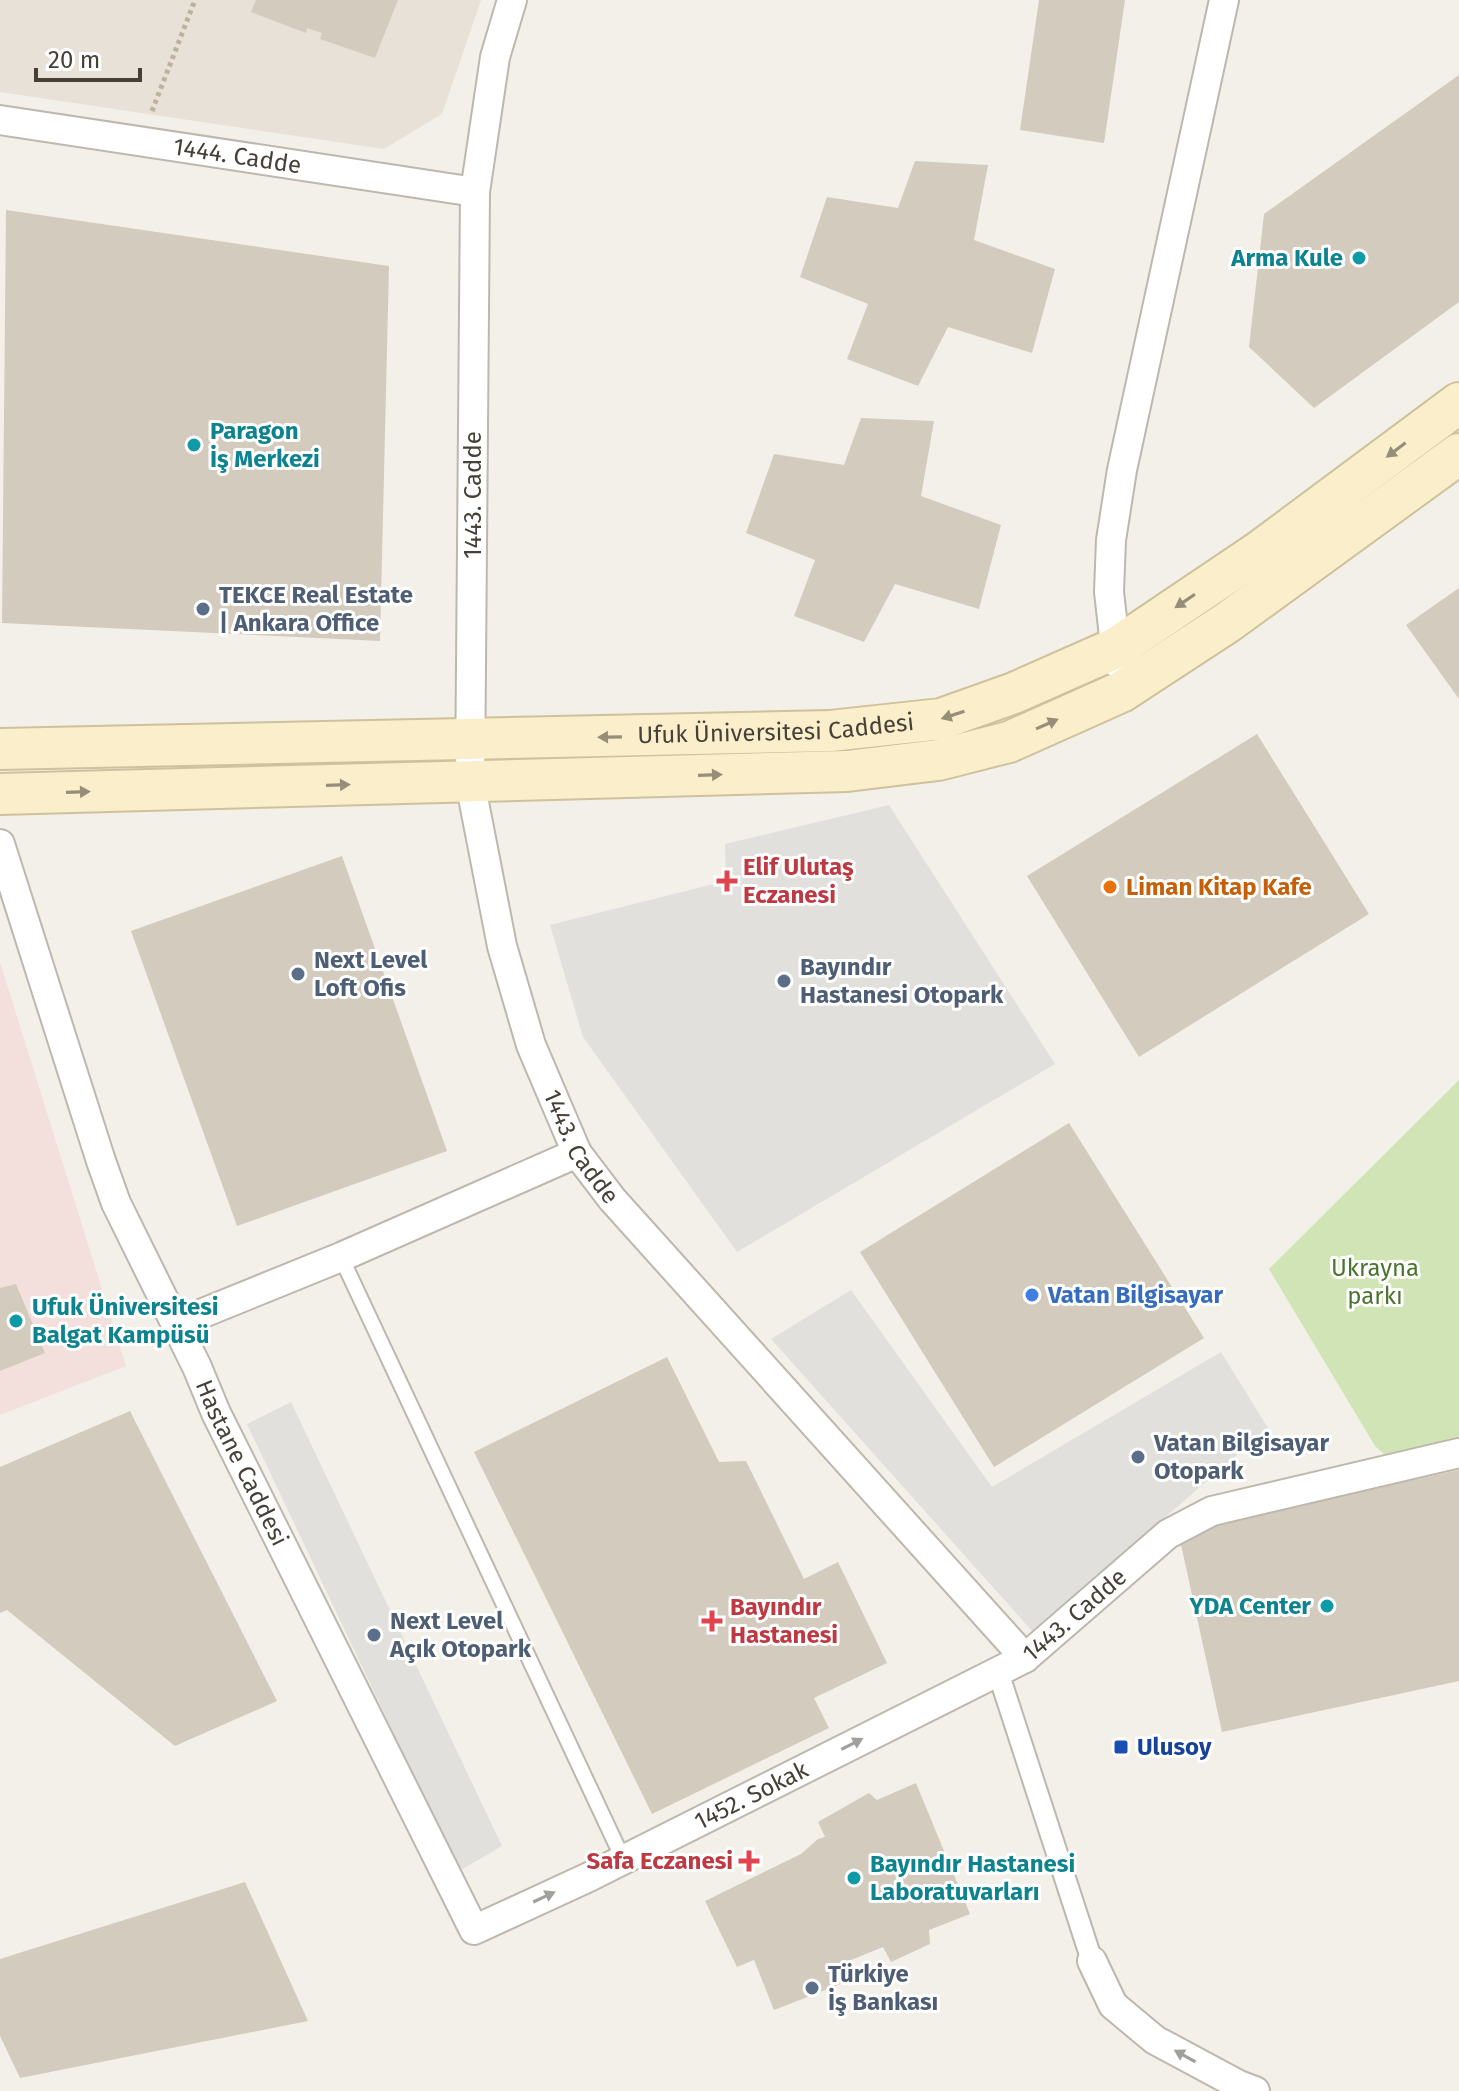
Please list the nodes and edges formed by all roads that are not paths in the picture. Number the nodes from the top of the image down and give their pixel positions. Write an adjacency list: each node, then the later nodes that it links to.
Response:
1 (512, 0): 4 (street, 1443. Cadde)
2 (1224, 0): 7 (street)
3 (0, 120): 4 (street, 1444. Cadde)
4 (475, 192): 9 (street, 1443. Cadde)
5 (1459, 403): 7 (main road, Ufuk Üniversitesi Caddesi, one-way to 7)
6 (1459, 454): 8 (main road, Ufuk Üniversitesi Caddesi)
7 (1116, 648): 8 (street); 9 (main road, Ufuk Üniversitesi Caddesi, one-way to 9)
8 (1121, 692): 11 (main road, Ufuk Üniversitesi Caddesi, one-way to 8)
9 (471, 740): 10 (main road, Ufuk Üniversitesi Caddesi); 11 (street, 1443. Cadde)
10 (0, 749)
11 (470, 782): 12 (main road, Ufuk Üniversitesi Caddesi, one-way to 11); 14 (street, 1443. Cadde)
12 (0, 794)
13 (0, 844): 16 (street, Hastane Caddesi)
14 (577, 1153): 15 (street); 18 (street, 1443. Cadde)
15 (341, 1257): 16 (street); 20 (lane)
16 (176, 1324): 21 (street, Hastane Caddesi)
17 (1459, 1453): 18 (street, 1443. Cadde)
18 (1025, 1658): 19 (street, 1452. Sokak)
19 (998, 1672): 20 (street, 1452. Sokak, one-way to 19); 22 (street)
20 (623, 1859): 21 (street, 1452. Sokak, one-way to 20)
21 (474, 1930)
22 (1092, 1961): 23 (street, one-way to 22)
23 (1255, 2091)

